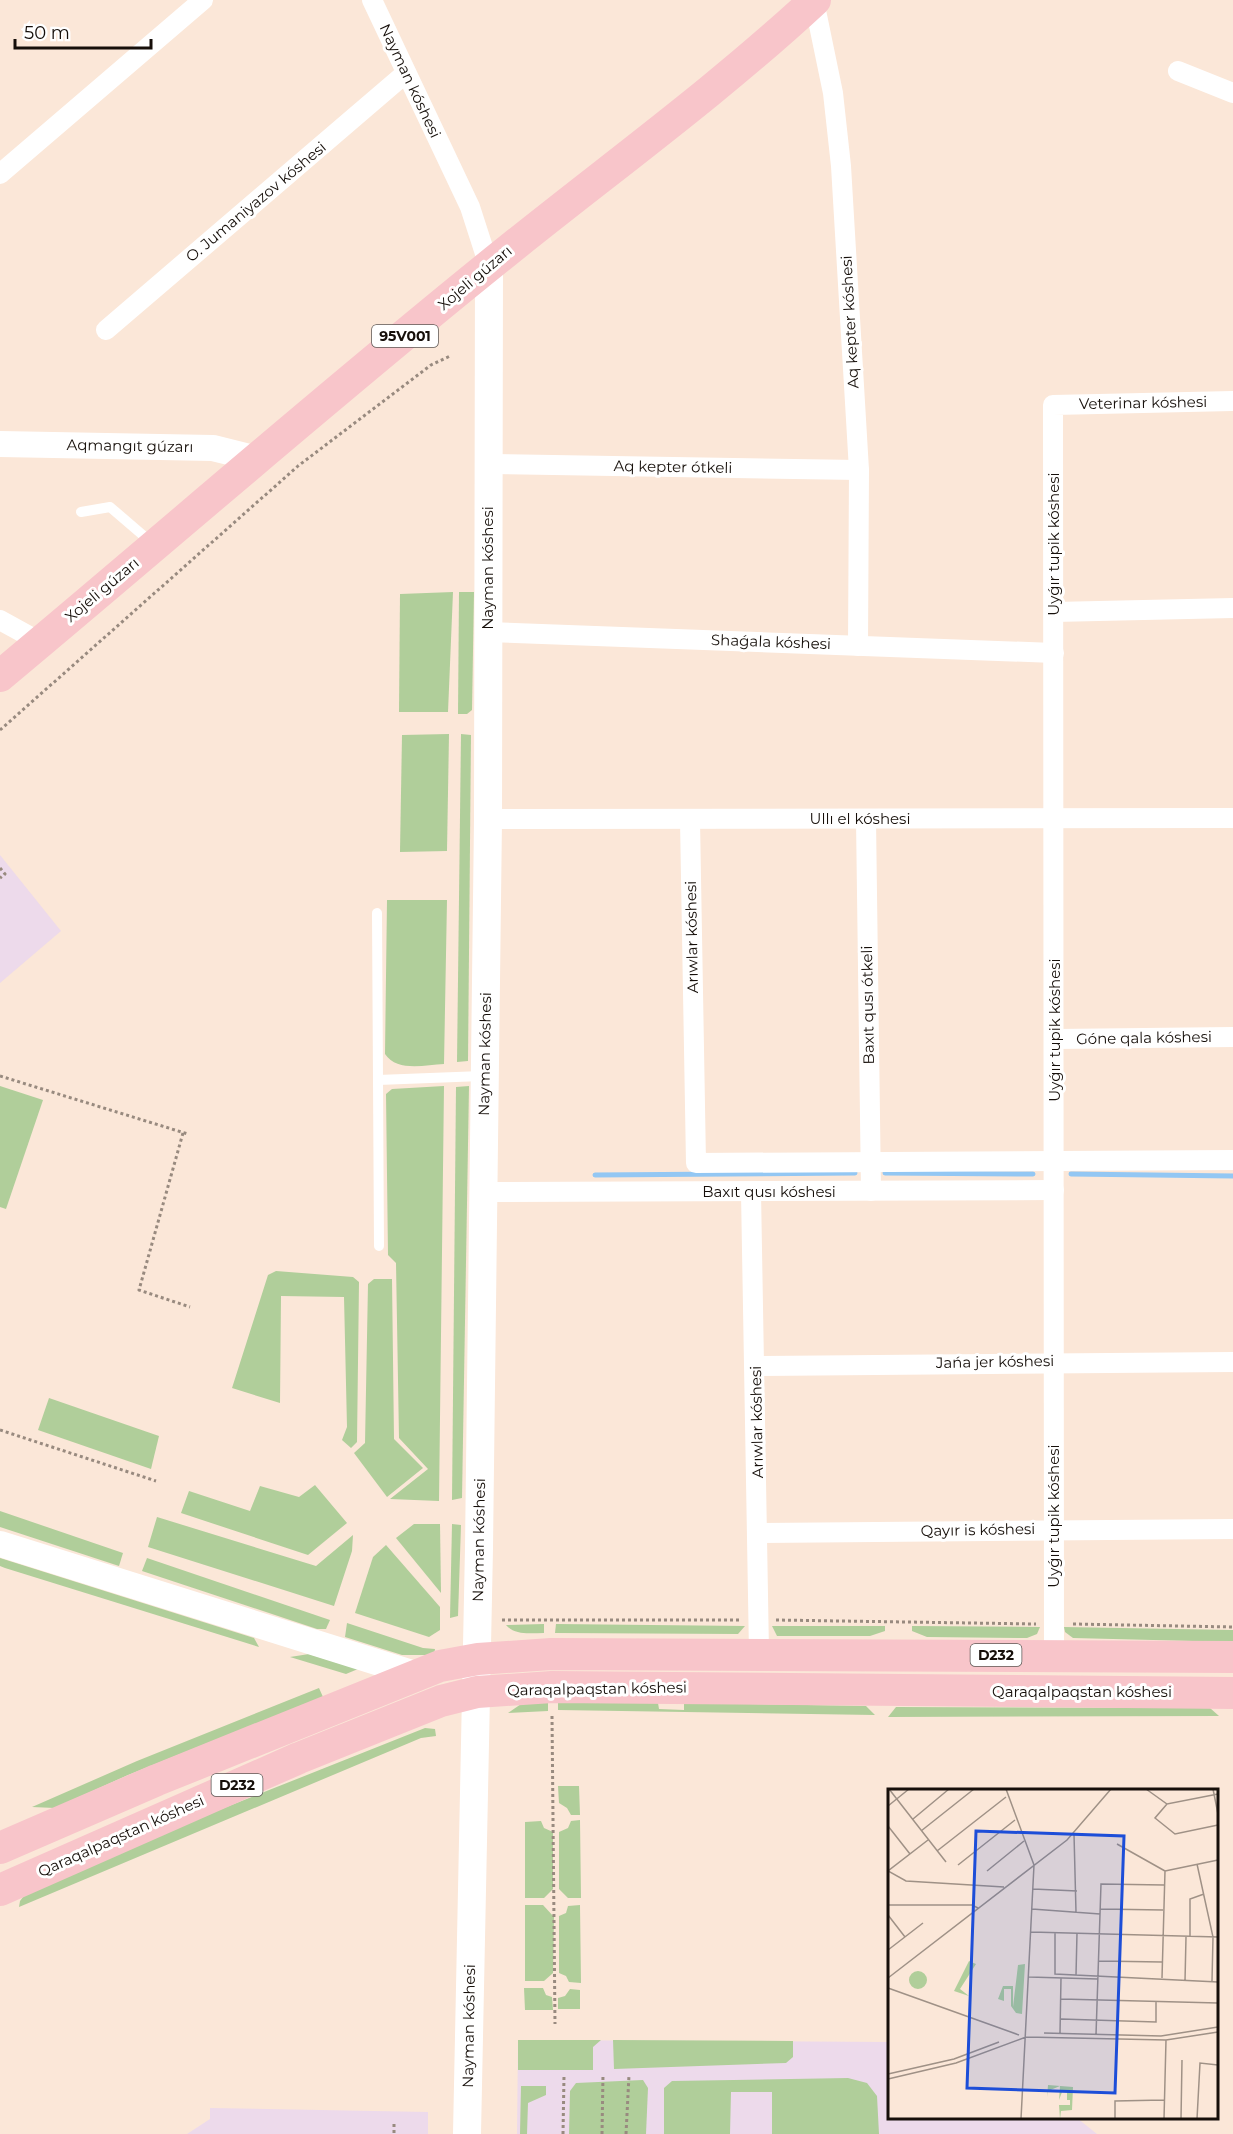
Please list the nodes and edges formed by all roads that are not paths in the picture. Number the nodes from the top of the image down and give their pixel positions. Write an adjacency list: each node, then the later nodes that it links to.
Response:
1 (203, 0): 7 (street)
2 (372, 0): 5 (street, Nayman kóshesi)
3 (814, 0): 8 (main road, Xojeli gúzarı / 95V001); 15 (street, Aq kepter kóshesi)
4 (1178, 71): 6 (street)
5 (406, 74): 8 (street, Nayman kóshesi); 9 (street, O. Jumaniyazov kóshesi)
6 (1233, 93)
7 (0, 174)
8 (489, 266): 13 (main road, Xojeli gúzarı / 95V001); 14 (main road, Nayman kóshesi)
9 (105, 330)
10 (1233, 401): 11 (street, Veterinar kóshesi)
11 (1053, 405): 19 (street, Uyǵır tupik kóshesi)
12 (0, 444): 13 (street, Aqmangıt gúzarı)
13 (258, 459): 17 (main road, Xojeli gúzarı / 95V001)
14 (488, 464): 15 (street, Aq kepter ótkeli); 21 (main road, Nayman kóshesi)
15 (859, 470): 23 (street, Aq kepter kóshesi)
16 (81, 512): 17 (lane)
17 (154, 545): 22 (main road, Xojeli gúzarı / 95V001)
18 (1233, 608): 19 (street)
19 (1054, 612): 24 (street, Uyǵır tupik kóshesi)
20 (0, 620): 22 (street)
21 (487, 632): 23 (street, Shaǵala kóshesi); 27 (main road, Nayman kóshesi)
22 (40, 642): 25 (main road, Xojeli gúzarı / 95V001)
23 (858, 646): 24 (street, Shaǵala kóshesi)
24 (1054, 653): 29 (street, Uyǵır tupik kóshesi)
25 (0, 676)
26 (1233, 818): 29 (street, Ullı el kóshesi)
27 (488, 819): 30 (street, Ullı el kóshesi); 34 (main road, Nayman kóshesi)
28 (866, 819): 29 (street, Ullı el kóshesi); 30 (street, Ullı el kóshesi); 38 (street, Baxıt qusı ótkeli)
29 (1054, 819): 33 (street, Uyǵır tupik kóshesi)
30 (690, 820): 39 (street, Arıwlar kóshesi)
31 (377, 913): 35 (lane)
32 (1233, 1037): 33 (street, Góne qala kóshesi)
33 (1056, 1039): 36 (street, Uyǵır tupik kóshesi)
34 (485, 1076): 35 (lane); 42 (main road, Nayman kóshesi)
35 (378, 1080): 44 (lane)
36 (1054, 1159): 37 (street, Baxıt qusı kóshesi); 38 (street, Baxıt qusı kóshesi); 40 (street, Uyǵır tupik kóshesi)
37 (1233, 1161)
38 (870, 1162): 39 (street, Baxıt qusı kóshesi); 41 (street, Baxıt qusı ótkeli)
39 (696, 1163)
40 (1054, 1190): 41 (street, Baxıt qusı kóshesi); 45 (street, Uyǵır tupik kóshesi)
41 (871, 1191): 43 (street, Baxıt qusı kóshesi)
42 (483, 1192): 43 (street, Baxıt qusı kóshesi); 55 (main road, Nayman kóshesi)
43 (752, 1192): 47 (street, Arıwlar kóshesi)
44 (379, 1246)
45 (1054, 1361): 46 (street, Jańa jer kóshesi); 47 (street, Jańa jer kóshesi); 48 (street, Uyǵır tupik kóshesi)
46 (1233, 1362)
47 (756, 1366): 50 (street, Arıwlar kóshesi)
48 (1054, 1529): 49 (street, Qayır is kóshesi); 50 (street, Qayır is kóshesi); 53 (street, Uyǵır tupik kóshesi)
49 (1233, 1529)
50 (758, 1533): 52 (street, Arıwlar kóshesi)
51 (0, 1544): 56 (street)
52 (759, 1653): 53 (main road, D232); 55 (main road, D232)
53 (1054, 1655): 54 (main road, D232)
54 (1233, 1657)
55 (478, 1659): 56 (main road, D232); 57 (main road, Nayman kóshesi)
56 (418, 1675): 59 (main road); 60 (main road, D232)
57 (477, 1692): 58 (main road, Qaraqalpaqstan kóshesi / D232); 59 (main road, Qaraqalpaqstan kóshesi / D232); 62 (main road, Nayman kóshesi)
58 (1233, 1693)
59 (427, 1706): 61 (main road, Qaraqalpaqstan kóshesi / D232)
60 (0, 1848)
61 (0, 1890)
62 (467, 2134)

